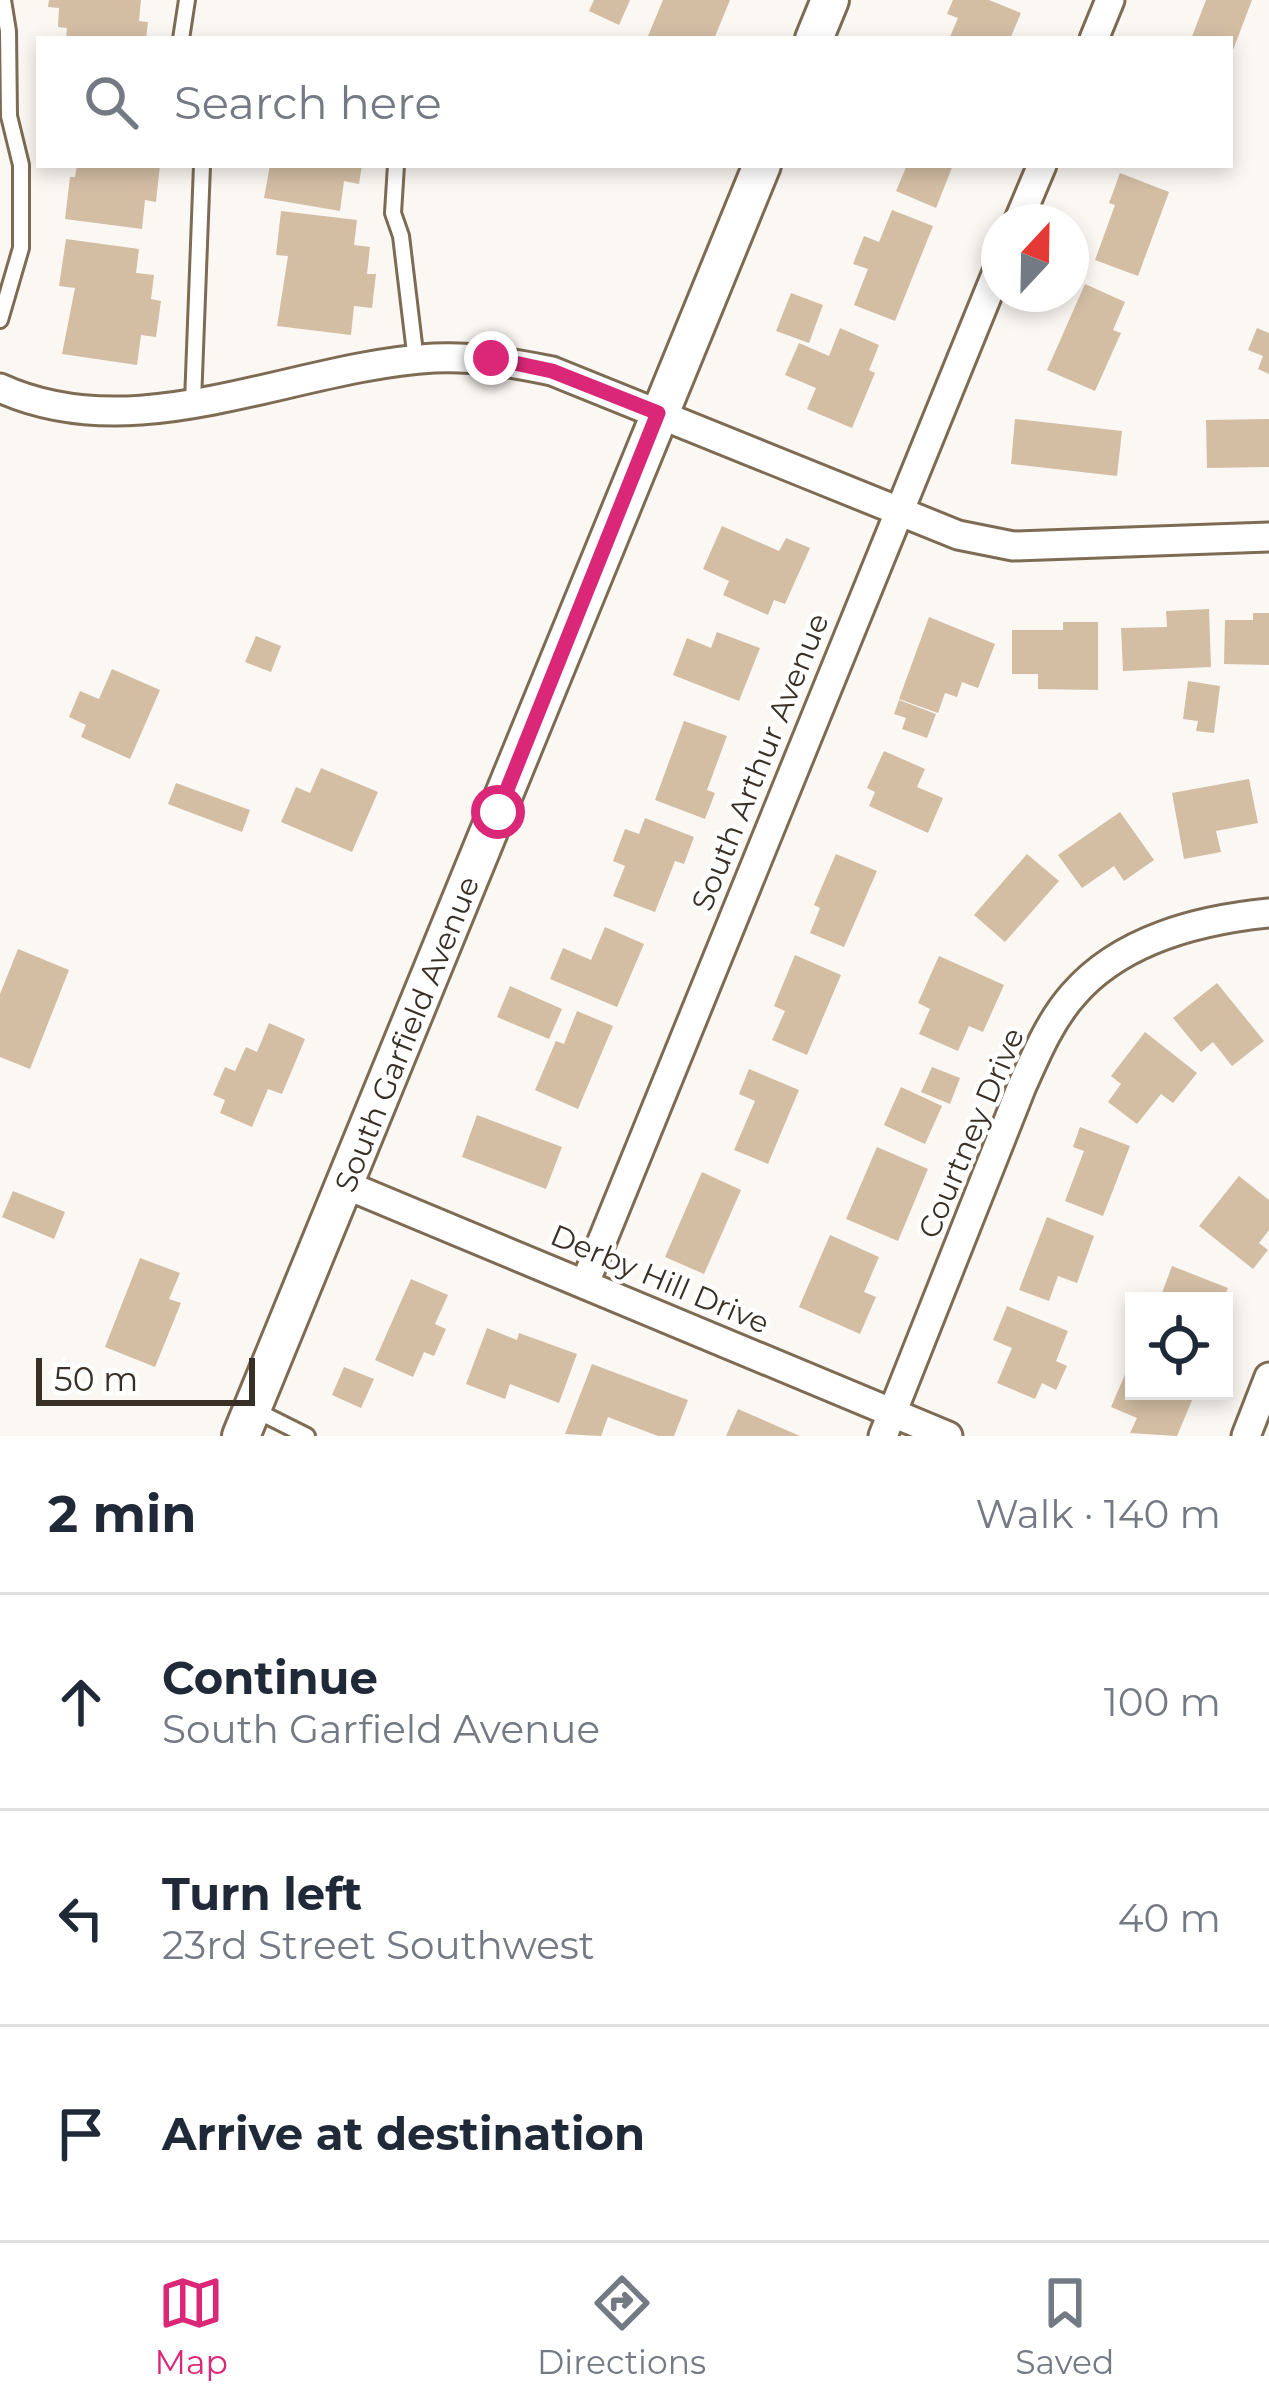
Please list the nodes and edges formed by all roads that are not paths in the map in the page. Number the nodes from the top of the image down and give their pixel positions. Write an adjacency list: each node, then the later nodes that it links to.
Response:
1 (3, 0): 14 (lane)
2 (187, 0): 5 (lane)
3 (830, 0): 6 (street)
4 (1111, 0): 7 (street)
5 (181, 36)
6 (815, 36)
7 (1095, 36)
8 (202, 168): 17 (lane)
9 (396, 168): 15 (lane)
10 (761, 168): 18 (street, South Garfield Avenue)
11 (1041, 168): 12 (street)
12 (1026, 204)
13 (981, 310): 19 (street, South Arthur Avenue)
14 (0, 320)
15 (416, 361): 17 (street); 18 (street)
16 (0, 388): 17 (street)
17 (193, 402)
18 (658, 413): 19 (street); 22 (street, South Garfield Avenue)
19 (897, 511): 20 (street); 23 (street, South Arthur Avenue)
20 (1269, 537)
21 (1269, 913): 26 (street, Courtney Drive)
22 (346, 1185): 23 (street, Derby Hill Drive); 25 (street, South Garfield Avenue)
23 (585, 1283): 26 (street, Derby Hill Drive)
24 (1269, 1377): 29 (street)
25 (246, 1422): 27 (lane)
26 (888, 1425): 28 (street, Derby Hill Drive)
27 (307, 1436)
28 (948, 1436)
29 (1246, 1436)

